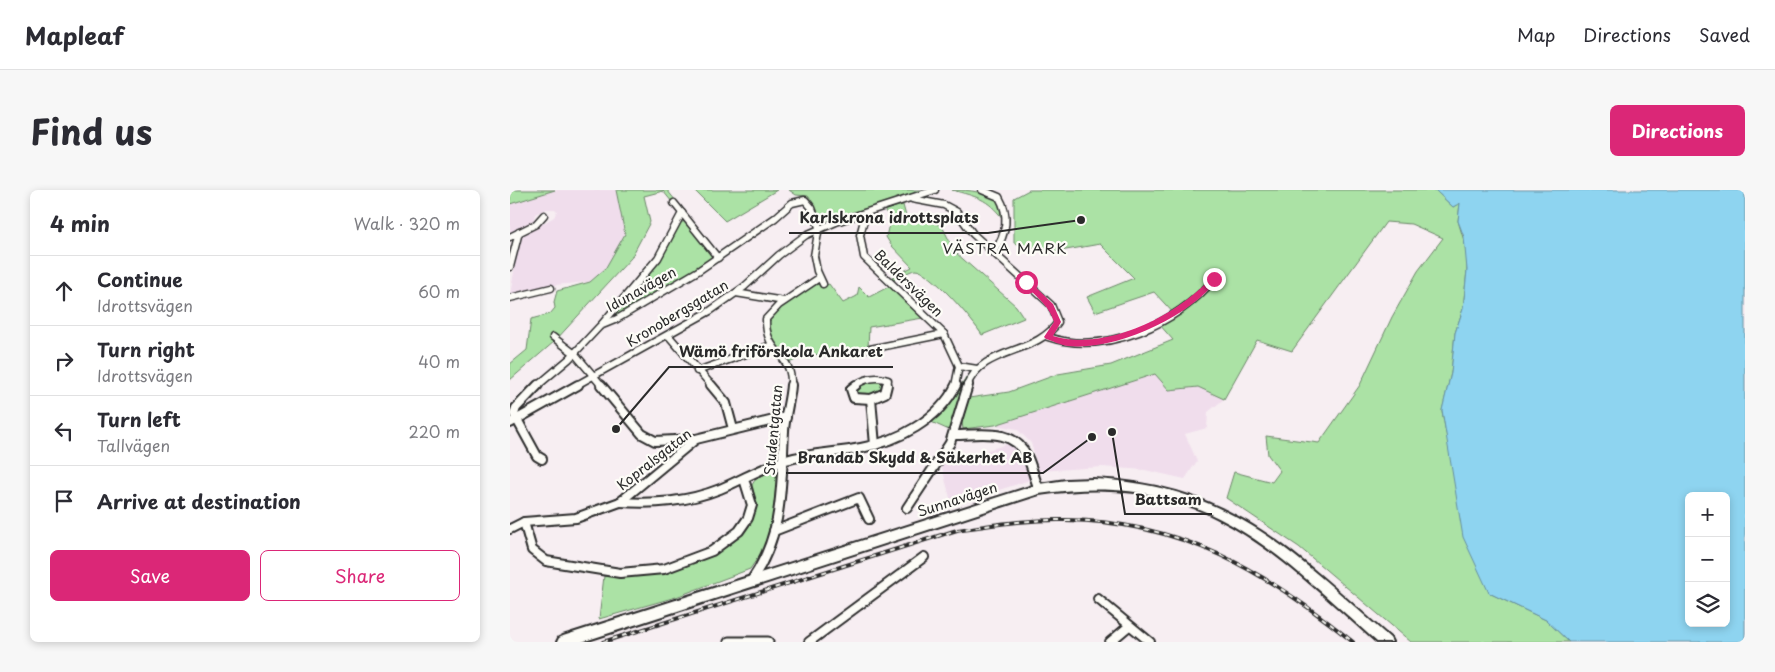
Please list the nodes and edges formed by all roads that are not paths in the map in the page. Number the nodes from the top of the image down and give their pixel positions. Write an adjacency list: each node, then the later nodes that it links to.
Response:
1 (935, 190): 3 (street, Kronobergsgatan)
2 (982, 190): 11 (street)
3 (910, 199): 6 (street, Kronobergsgatan); 11 (street)
4 (674, 203): 5 (street)
5 (682, 213): 12 (street); 19 (street)
6 (866, 213): 8 (street, Kronobergsgatan); 20 (street, Baldersvägen)
7 (544, 214): 9 (street)
8 (819, 228): 12 (street, Idunavägen); 16 (street, Kronobergsgatan); 18 (street)
9 (519, 232): 10 (street); 13 (street)
10 (510, 237)
11 (994, 252): 23 (street)
12 (718, 258): 19 (street, Idunavägen)
13 (510, 268)
14 (1214, 279): 23 (street)
15 (552, 288): 17 (street)
16 (736, 293): 18 (street); 21 (street, Kronobergsgatan)
17 (510, 298)
18 (784, 301): 24 (street)
19 (600, 326): 26 (street, Idunavägen)
20 (944, 334): 25 (street); 27 (street, Baldersvägen)
21 (668, 336): 29 (street); 30 (street, Kronobergsgatan)
22 (553, 337): 26 (street)
23 (1048, 337): 28 (street)
24 (769, 346): 29 (street); 32 (street, Studentgatan)
25 (870, 349)
26 (575, 354): 30 (street); 33 (street, Idunavägen)
27 (959, 366): 28 (street); 37 (street)
28 (977, 369): 35 (street)
29 (697, 371): 34 (street)
30 (593, 376): 33 (street, Kronobergsgatan); 36 (street)
31 (871, 399): 31 (street); 37 (street)
32 (786, 417): 34 (street, Kopralsgatan); 39 (street, Studentgatan)
33 (513, 421): 38 (street)
34 (733, 429): 36 (street, Kopralsgatan)
35 (954, 436): 41 (street); 43 (street)
36 (696, 439): 42 (street, Kopralsgatan)
37 (875, 445): 39 (street)
38 (542, 459)
39 (784, 461): 40 (street); 47 (street, Studentgatan)
40 (744, 479): 42 (street); 45 (street)
41 (1039, 489): 49 (main road, Sunnavägen); 58 (main road, Sunnavägen)
42 (620, 502): 45 (street, Kopralsgatan)
43 (907, 508)
44 (869, 519): 47 (street)
45 (524, 522): 46 (street, Kopralsgatan)
46 (510, 529)
47 (774, 531): 49 (street, Studentgatan)
48 (924, 557): 55 (street)
49 (749, 582): 52 (main road, Sunnavägen)
50 (1098, 599): 51 (street)
51 (1129, 626): 56 (street); 57 (street)
52 (563, 642)
53 (729, 642): 54 (street)
54 (768, 642)
55 (809, 642)
56 (1110, 642)
57 (1150, 642)
58 (1386, 642)

